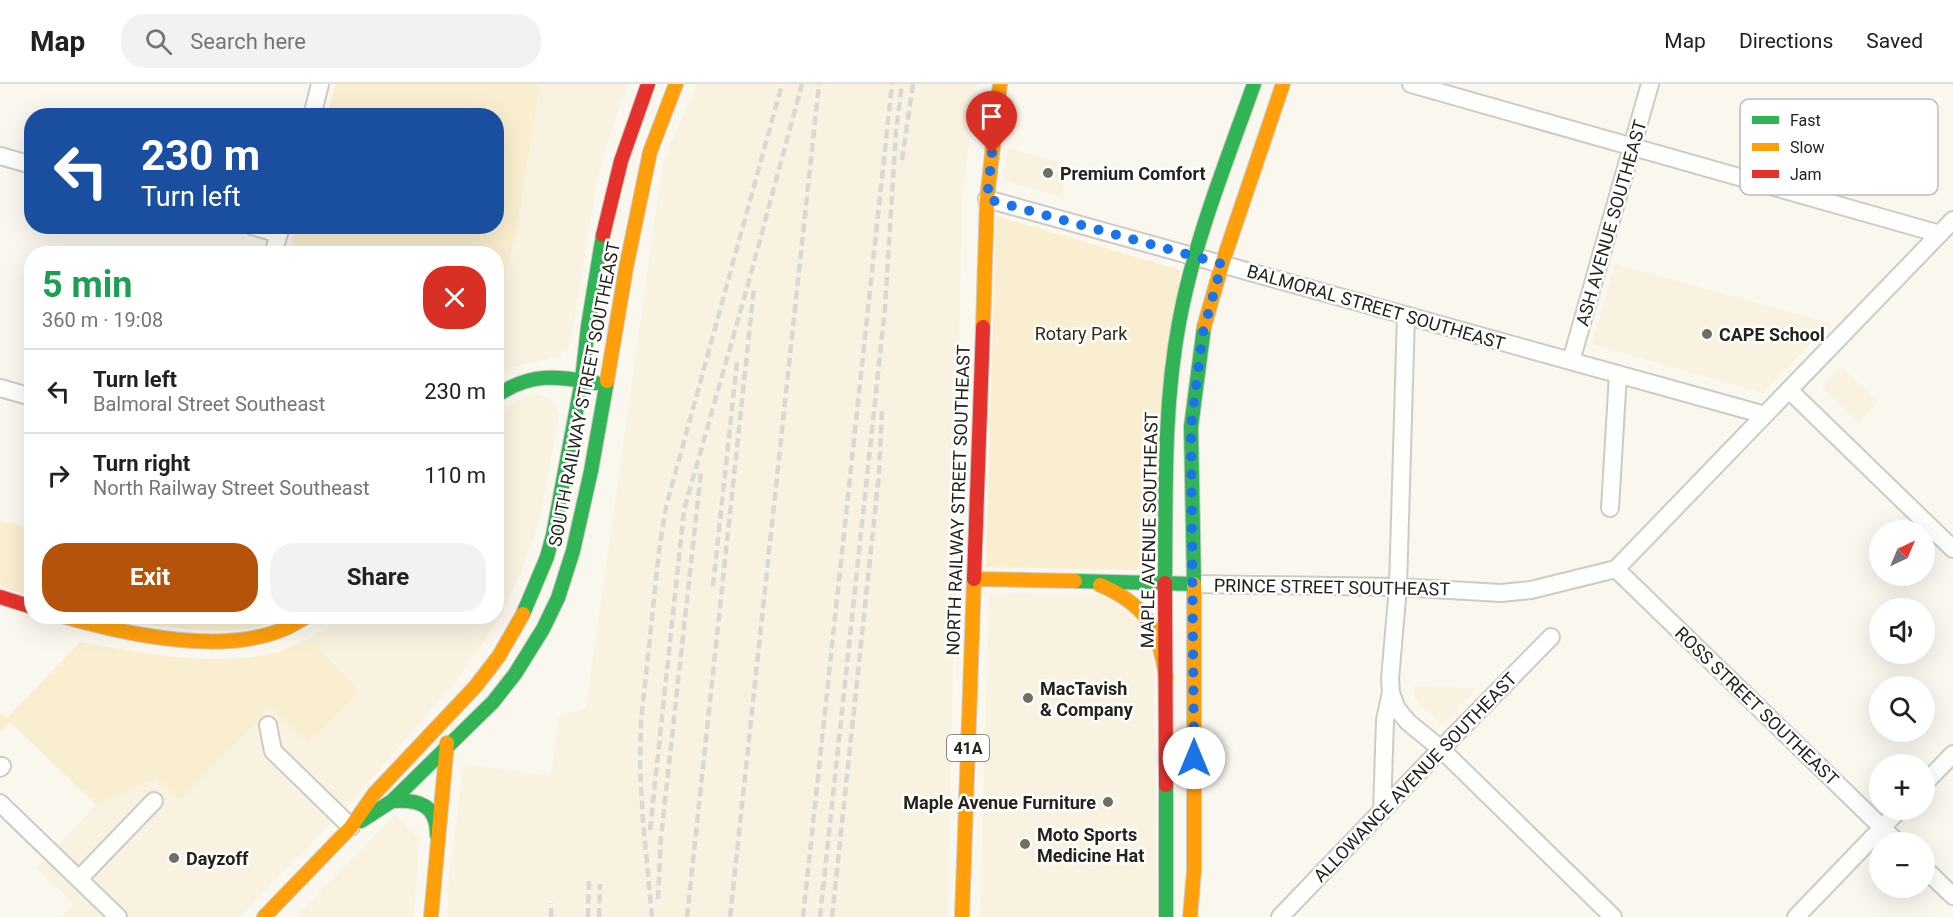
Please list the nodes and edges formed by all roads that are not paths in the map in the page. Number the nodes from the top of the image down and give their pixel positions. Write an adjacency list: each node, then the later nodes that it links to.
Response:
1 (320, 84): 9 (street)
2 (648, 84): 23 (main road, SOUTH RAILWAY STREET SOUTHEAST)
3 (676, 84): 24 (main road, SOUTH RAILWAY STREET SOUTHEAST)
4 (1000, 84): 15 (main road, NORTH RAILWAY STREET SOUTHEAST)
5 (1254, 84): 18 (main road, MAPLE AVENUE SOUTHEAST)
6 (1283, 84): 19 (main road)
7 (1411, 84): 10 (street)
8 (1650, 84): 10 (street, ASH AVENUE SOUTHEAST)
9 (314, 108)
10 (1633, 147): 13 (street); 21 (street, ASH AVENUE SOUTHEAST)
11 (0, 156): 12 (street)
12 (24, 163)
13 (1740, 177)
14 (1802, 195): 17 (street)
15 (987, 199): 18 (street, BALMORAL STREET SOUTHEAST); 33 (main road, NORTH RAILWAY STREET SOUTHEAST)
16 (1953, 220): 17 (street)
17 (1940, 234): 26 (street)
18 (1195, 256): 19 (street, BALMORAL STREET SOUTHEAST); 35 (main road, MAPLE AVENUE SOUTHEAST)
19 (1222, 264): 20 (street, BALMORAL STREET SOUTHEAST); 36 (main road)
20 (1406, 315): 21 (street, BALMORAL STREET SOUTHEAST); 37 (street)
21 (1571, 361): 22 (street, BALMORAL STREET SOUTHEAST)
22 (1618, 374): 29 (street, BALMORAL STREET SOUTHEAST); 30 (street)
23 (582, 380): 24 (main road); 27 (main road); 45 (main road, SOUTH RAILWAY STREET SOUTHEAST)
24 (604, 384): 47 (main road, SOUTH RAILWAY STREET SOUTHEAST)
25 (0, 388): 28 (street)
26 (1789, 390): 29 (street); 31 (street)
27 (504, 391)
28 (24, 395)
29 (1765, 415): 32 (street)
30 (1610, 508)
31 (1953, 549)
32 (1616, 569): 37 (street, PRINCE STREET SOUTHEAST); 57 (street, ROSS STREET SOUTHEAST)
33 (974, 579): 34 (main road, PRINCE STREET SOUTHEAST); 66 (main road, NORTH RAILWAY STREET SOUTHEAST / 41A)
34 (1090, 581): 35 (main road, PRINCE STREET SOUTHEAST); 43 (main road)
35 (1165, 583): 36 (main road, PRINCE STREET SOUTHEAST); 43 (main road, MAPLE AVENUE SOUTHEAST)
36 (1194, 584): 37 (street, PRINCE STREET SOUTHEAST); 68 (main road)
37 (1398, 587): 44 (street)
38 (0, 597): 39 (main road)
39 (24, 604)
40 (94, 624): 41 (main road)
41 (294, 624)
42 (1551, 638): 48 (street, ALLOWANCE AVENUE SOUTHEAST)
43 (1166, 678): 67 (main road, MAPLE AVENUE SOUTHEAST)
44 (1391, 692): 48 (street); 54 (street)
45 (447, 717): 47 (main road); 56 (main road, SOUTH RAILWAY STREET SOUTHEAST)
46 (268, 725): 56 (street)
47 (447, 749): 52 (main road, SOUTH RAILWAY STREET SOUTHEAST); 59 (main road)
48 (1441, 749): 54 (street, ALLOWANCE AVENUE SOUTHEAST); 70 (street)
49 (1953, 754): 50 (street)
50 (1935, 773)
51 (154, 801): 60 (street)
52 (392, 801): 56 (main road, SOUTH RAILWAY STREET SOUTHEAST); 59 (main road)
53 (0, 803): 60 (street)
54 (1382, 812): 69 (street, ALLOWANCE AVENUE SOUTHEAST)
55 (1890, 820): 57 (street)
56 (351, 827): 64 (main road)
57 (1882, 828): 58 (street, ROSS STREET SOUTHEAST); 71 (street)
58 (1886, 832)
59 (438, 839): 65 (main road)
60 (79, 879): 63 (street)
61 (1935, 879): 62 (street)
62 (1953, 896)
63 (118, 917)
64 (264, 917)
65 (431, 917)
66 (962, 917)
67 (1166, 917)
68 (1190, 917)
69 (1280, 917)
70 (1613, 917)
71 (1796, 917)

